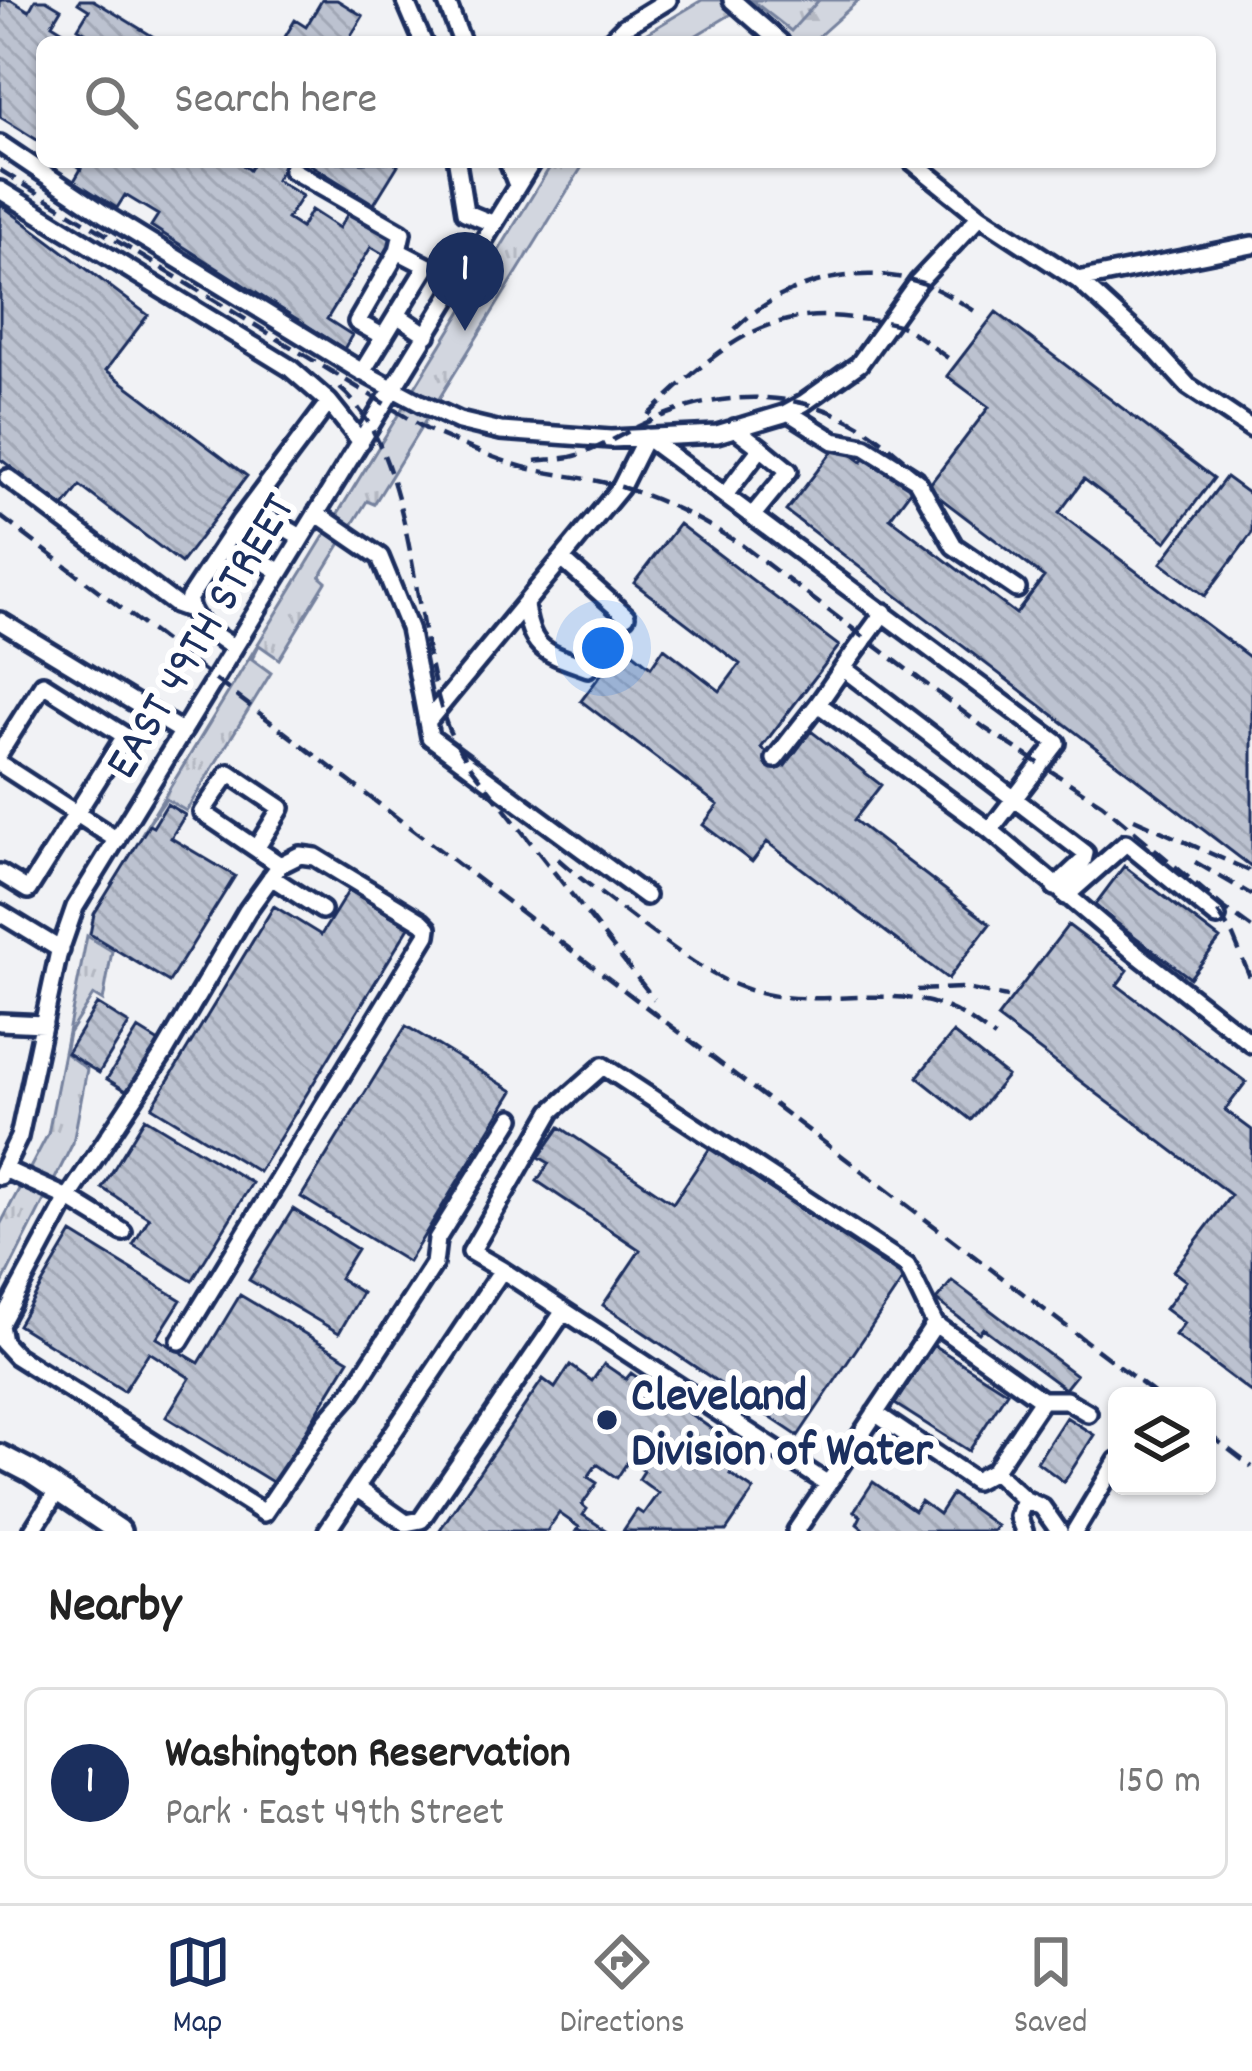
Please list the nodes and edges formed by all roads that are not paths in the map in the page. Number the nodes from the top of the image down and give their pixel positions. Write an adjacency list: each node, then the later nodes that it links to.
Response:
1 (405, 0): 5 (street)
2 (446, 0): 6 (street)
3 (668, 0): 7 (street)
4 (732, 0): 8 (street)
5 (420, 36)
6 (460, 36)
7 (615, 36)
8 (773, 36)
9 (0, 144): 25 (street)
10 (458, 168): 18 (street)
11 (510, 168): 15 (street)
12 (528, 168): 15 (street, EAST 49TH STREET)
13 (920, 168): 17 (street)
14 (292, 170): 20 (street)
15 (517, 185): 18 (street, EAST 49TH STREET)
16 (0, 190): 27 (street)
17 (980, 216): 21 (street); 28 (street)
18 (494, 224): 23 (street, EAST 49TH STREET)
19 (1252, 245): 21 (street)
20 (398, 251): 22 (street); 24 (street)
21 (1078, 280): 30 (street)
22 (397, 315): 23 (street); 24 (street)
23 (427, 335): 26 (street, EAST 49TH STREET)
24 (384, 337): 25 (street)
25 (362, 372): 26 (street)
26 (394, 388): 31 (street); 32 (street, EAST 49TH STREET)
27 (329, 402): 32 (street); 38 (street)
28 (788, 412): 29 (street); 42 (street)
29 (734, 428): 31 (street); 33 (street)
30 (1252, 429)
31 (646, 437): 35 (street); 40 (street)
32 (361, 442): 36 (street, EAST 49TH STREET)
33 (760, 448): 35 (street); 37 (street)
34 (8, 478): 44 (street)
35 (724, 494): 37 (street)
36 (316, 513): 39 (street, EAST 49TH STREET); 52 (street)
37 (753, 515): 45 (street)
38 (239, 522): 39 (street); 41 (street); 44 (street)
39 (301, 538): 41 (street, EAST 49TH STREET)
40 (562, 559): 43 (street); 46 (street)
41 (280, 572): 48 (street, EAST 49TH STREET)
42 (1017, 589)
43 (525, 604): 49 (street); 52 (street)
44 (189, 609): 48 (street)
45 (884, 612): 50 (street); 57 (street)
46 (626, 616)
47 (0, 622): 53 (street)
48 (234, 648): 53 (street, EAST 49TH STREET)
49 (588, 668)
50 (843, 668): 51 (street); 57 (street)
51 (818, 704): 55 (street); 59 (street)
52 (427, 722): 65 (street)
53 (183, 732): 60 (street, EAST 49TH STREET)
54 (0, 752): 58 (street)
55 (775, 759)
56 (0, 764): 58 (street)
57 (1015, 798): 59 (street); 64 (street)
58 (76, 814): 60 (street); 63 (street)
59 (990, 830): 64 (street)
60 (117, 840): 69 (street, EAST 49TH STREET)
61 (257, 848): 61 (street); 62 (street)
62 (275, 871): 66 (street); 75 (street); 80 (street)
63 (0, 873)
64 (1060, 891): 68 (street); 72 (street)
65 (646, 896)
66 (322, 910)
67 (0, 913): 69 (street)
68 (1216, 917)
69 (61, 950): 71 (street, EAST 49TH STREET)
70 (0, 1022): 71 (street)
71 (44, 1024): 74 (street, EAST 49TH STREET)
72 (1252, 1044)
73 (512, 1118): 75 (street)
74 (2, 1167): 75 (street)
75 (68, 1198): 76 (street)
76 (123, 1232)
77 (502, 1270): 78 (street); 79 (street); 88 (street)
78 (564, 1311): 87 (street); 88 (street)
79 (934, 1324): 81 (street); 82 (street)
80 (180, 1340)
81 (1042, 1400): 83 (street); 85 (street)
82 (875, 1413): 85 (street); 87 (street)
83 (1088, 1413)
84 (0, 1456): 89 (main road)
85 (994, 1471): 90 (street)
86 (1108, 1476): 97 (street)
87 (828, 1484): 94 (street)
88 (356, 1488): 93 (street)
89 (58, 1490): 91 (street); 92 (main road)
90 (1024, 1499): 95 (street); 96 (street)
91 (32, 1531)
92 (119, 1531)
93 (327, 1531)
94 (796, 1531)
95 (1024, 1531)
96 (1059, 1531)
97 (1075, 1531)

